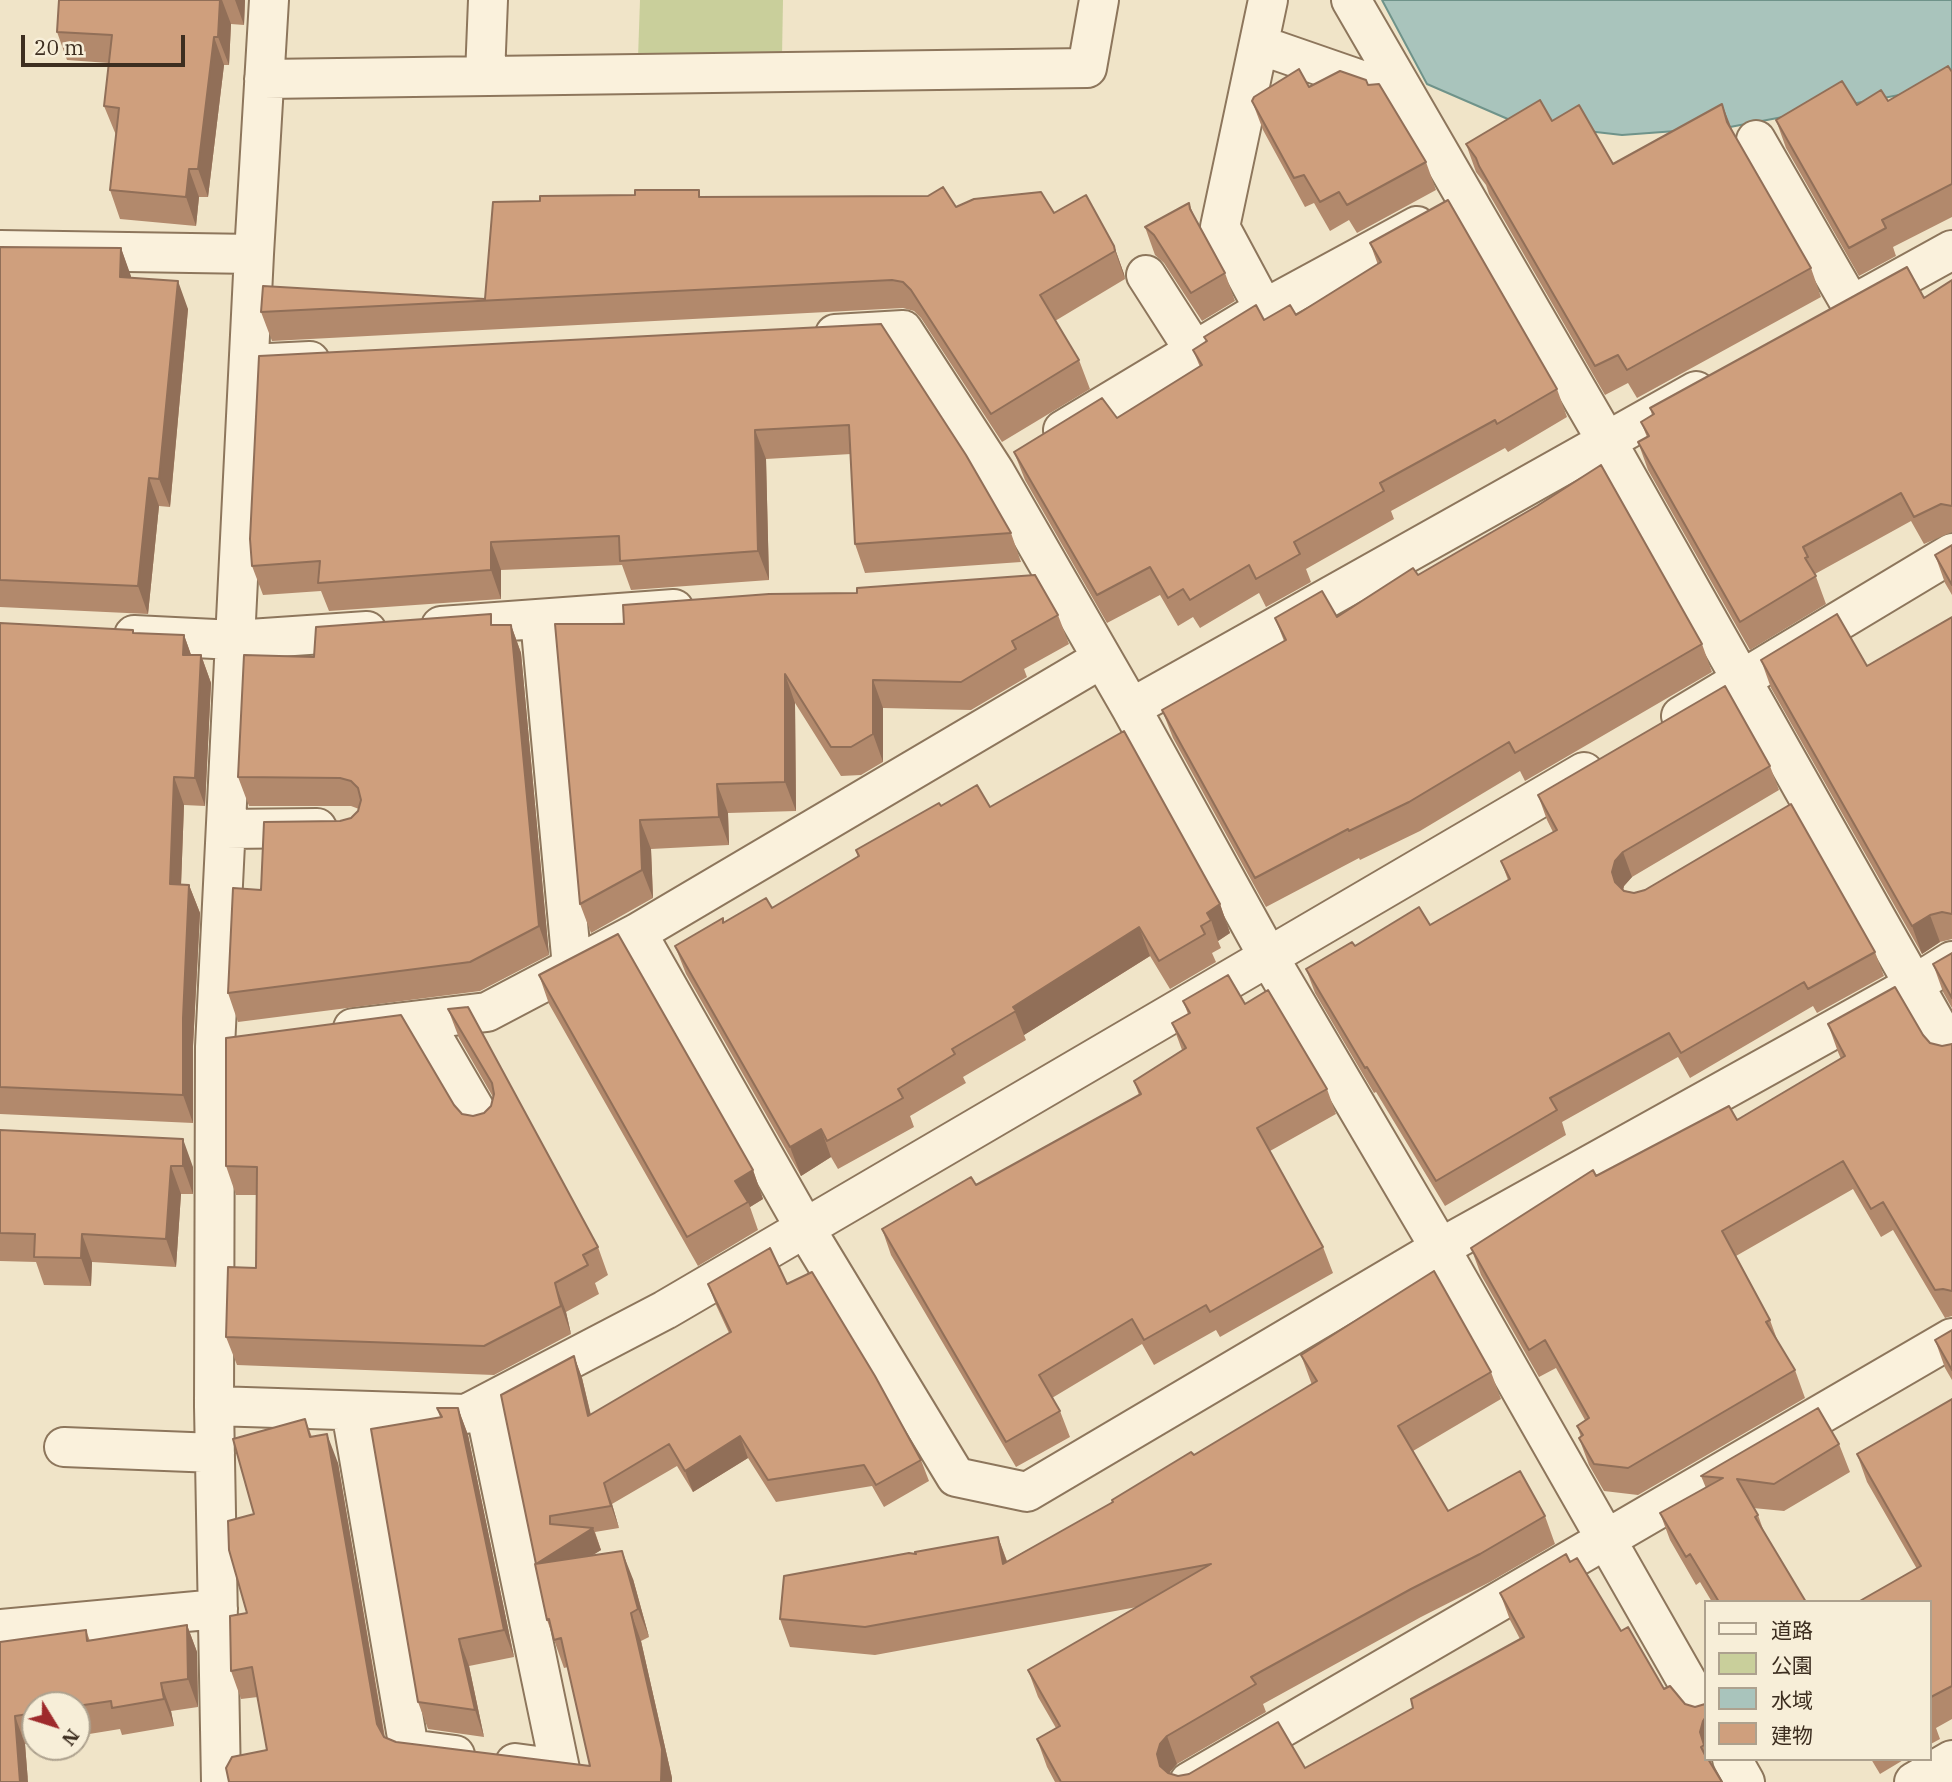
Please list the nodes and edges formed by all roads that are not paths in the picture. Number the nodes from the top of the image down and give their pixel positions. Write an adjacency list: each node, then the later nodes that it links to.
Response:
1 (269, 0): 8 (street)
2 (488, 0): 7 (street)
3 (1099, 0): 7 (street)
4 (1268, 0): 6 (street)
5 (1352, 0): 9 (street)
6 (1260, 45): 9 (street); 16 (street)
7 (485, 76): 8 (street)
8 (264, 79): 14 (street)
9 (1405, 95): 11 (street)
10 (1756, 140): 13 (street)
11 (1468, 198): 16 (street); 22 (street)
12 (0, 250): 14 (street)
13 (1952, 250)
14 (254, 254): 20 (street)
15 (1146, 275): 18 (street)
16 (1264, 309): 18 (street)
17 (806, 335): 23 (street)
18 (1194, 350): 23 (street)
19 (346, 359): 20 (street)
20 (249, 364): 30 (street)
21 (1729, 373): 22 (street)
22 (1606, 440): 32 (street); 33 (street)
23 (995, 472): 25 (street)
24 (1952, 553): 32 (street)
25 (1057, 581): 26 (street); 31 (street)
26 (1015, 584)
27 (713, 606): 28 (street)
28 (540, 618): 30 (street); 43 (street)
29 (97, 634): 30 (street)
30 (235, 640): 39 (street)
31 (1101, 660): 33 (street); 40 (street)
32 (1742, 680): 34 (street); 36 (street)
33 (1131, 708): 41 (street)
34 (1647, 735)
35 (1612, 756): 41 (street)
36 (1809, 798): 37 (street); 44 (street)
37 (1774, 819)
38 (351, 828): 39 (street)
39 (226, 829): 50 (street)
40 (637, 933): 43 (street); 51 (street)
41 (1268, 956): 51 (street); 52 (street)
42 (1952, 961): 44 (street)
43 (572, 967): 45 (street)
44 (1915, 984): 47 (street); 52 (street)
45 (423, 1020): 46 (street); 48 (street)
46 (326, 1032)
47 (1952, 1052)
48 (483, 1123)
49 (175, 1144): 50 (street)
50 (215, 1146): 55 (street)
51 (805, 1228): 52 (street); 54 (street)
52 (1440, 1248): 59 (street)
53 (1952, 1338): 59 (street)
54 (484, 1405): 56 (street); 56 (street)
55 (214, 1406): 56 (street); 58 (street)
56 (351, 1410)
57 (64, 1447): 58 (street)
58 (215, 1453): 60 (street)
59 (1606, 1539): 62 (street); 66 (street)
60 (218, 1609): 61 (street); 65 (street)
61 (0, 1629)
62 (1703, 1709)
63 (1952, 1760): 68 (street)
64 (1733, 1761): 67 (street)
65 (221, 1782)
66 (1189, 1782)
67 (1745, 1782)
68 (1914, 1782)

